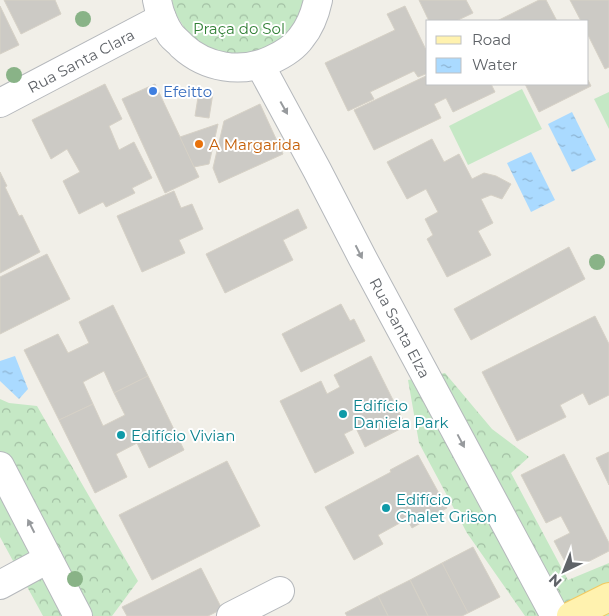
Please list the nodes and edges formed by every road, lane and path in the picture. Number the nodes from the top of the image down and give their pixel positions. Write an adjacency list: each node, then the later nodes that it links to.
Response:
1 (318, 0): 3 (street)
2 (160, 9): 3 (street); 4 (street, Rua Santa Clara)
3 (260, 65): 12 (street, Rua Santa Elza, one-way to 12)
4 (0, 103)
5 (0, 466): 6 (street, one-way to 5)
6 (48, 559): 7 (street); 10 (street)
7 (0, 585)
8 (280, 591): 11 (street)
9 (609, 597): 13 (main road)
10 (78, 616)
11 (231, 616)
12 (556, 616)
13 (571, 616)

